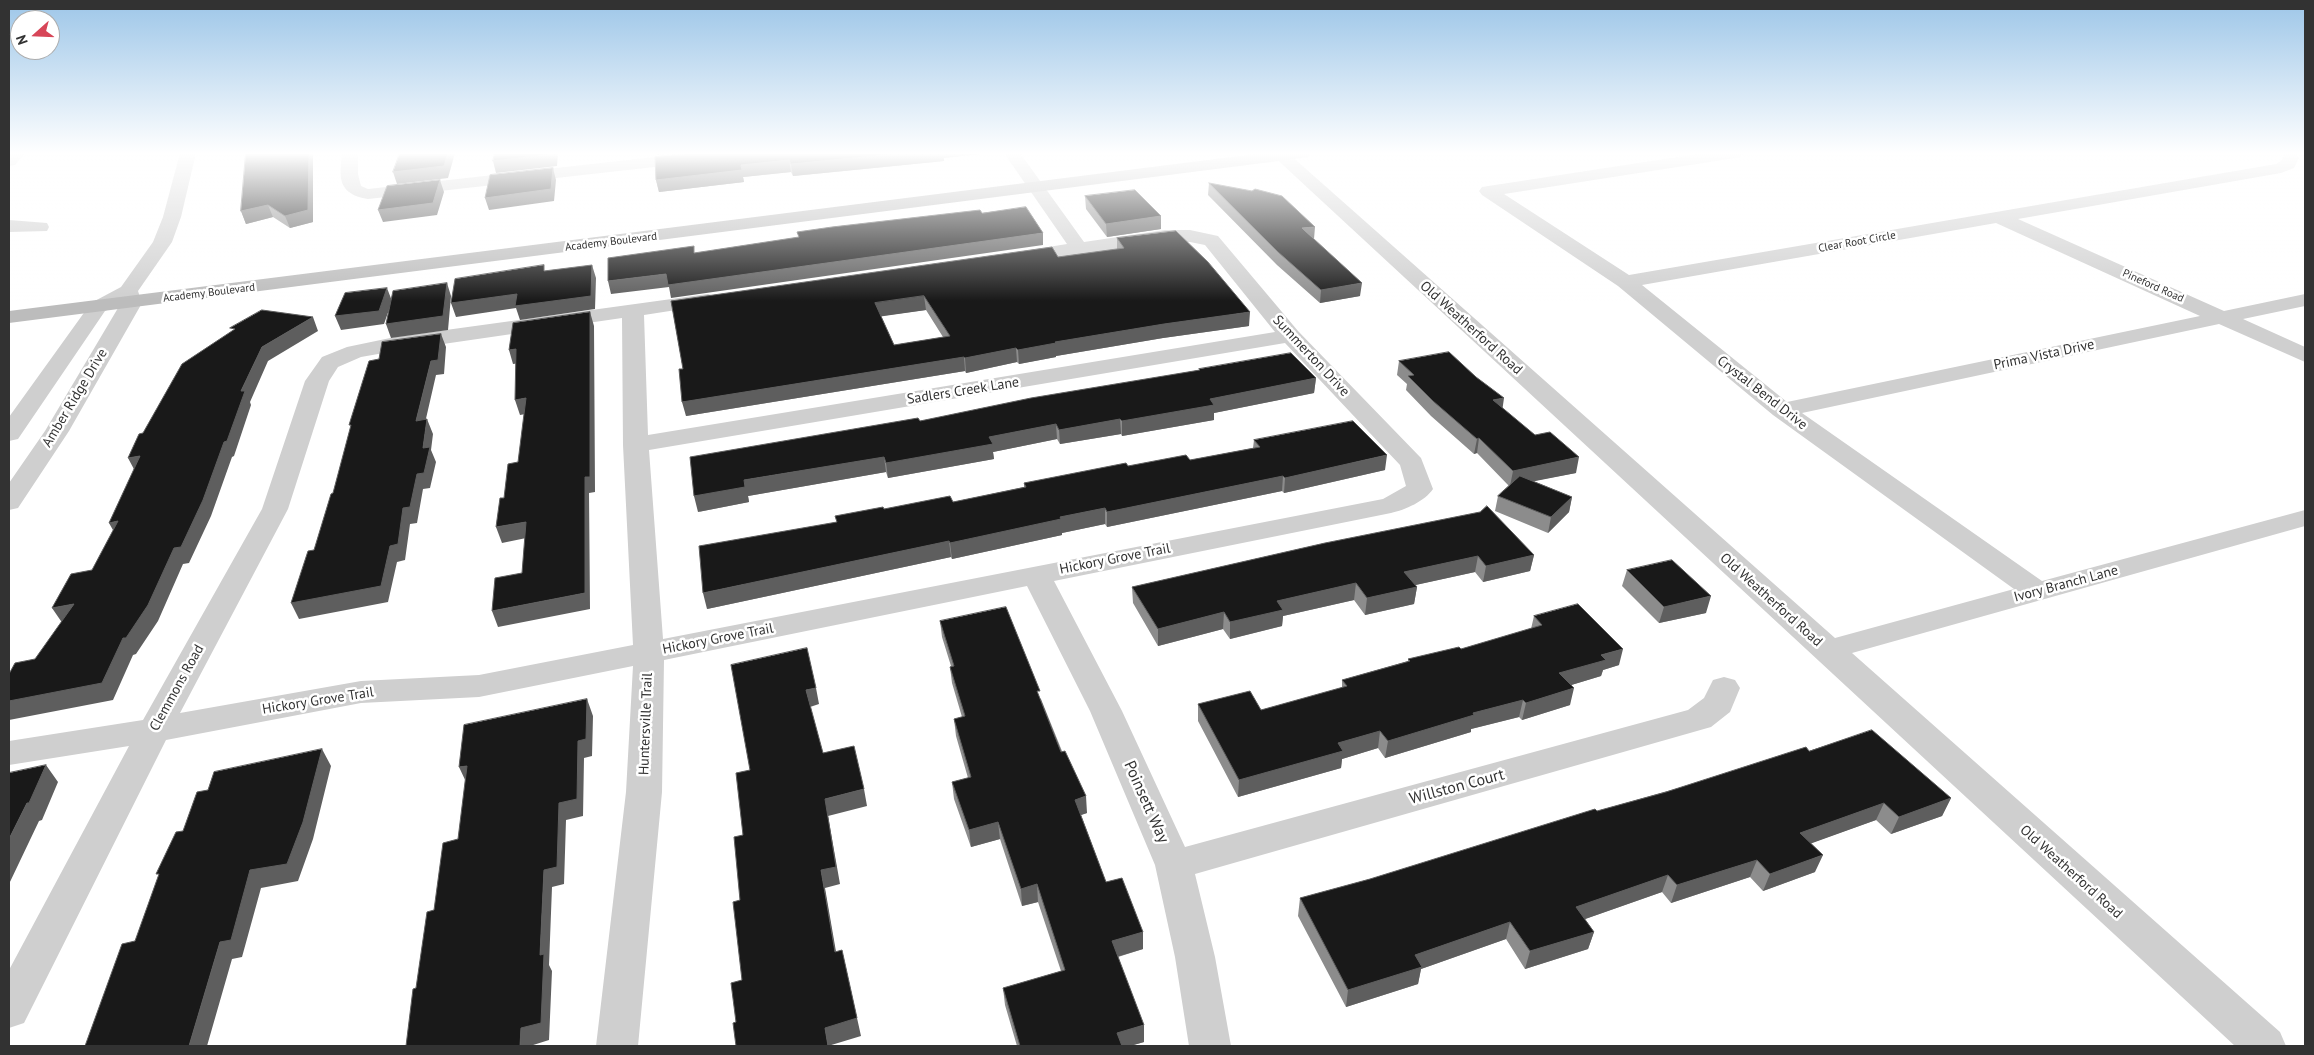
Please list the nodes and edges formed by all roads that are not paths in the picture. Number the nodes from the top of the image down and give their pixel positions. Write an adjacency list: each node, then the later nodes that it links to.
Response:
1 (176, 202): 13 (street, Amber Ridge Drive)
2 (873, 202): 13 (main road, Academy Boulevard)
3 (1046, 202): 10 (street)
4 (1340, 202): 31 (street, Old Weatherford Road)
5 (1505, 202): 12 (street, Crystal Bend Drive)
6 (2089, 202): 7 (street, Clear Root Circle)
7 (2000, 218): 12 (street, Clear Root Circle); 20 (street, Pineford Road)
8 (9, 226): 9 (street)
9 (40, 227)
10 (1079, 248): 11 (street, Summerton Drive); 21 (street, Summerton Drive)
11 (1002, 259)
12 (1625, 282): 23 (street, Crystal Bend Drive)
13 (130, 297): 16 (main road, Academy Boulevard); 17 (street, Amber Ridge Drive); 27 (street, Amber Ridge Drive)
14 (730, 297): 18 (street)
15 (2305, 300): 20 (street, Prima Vista Drive)
16 (9, 304)
17 (98, 307): 19 (main road); 24 (street, Amber Ridge Drive)
18 (633, 311): 25 (street, Huntersville Trail); 34 (street, Clemmons Road)
19 (9, 317)
20 (2222, 318): 22 (street, Pineford Road); 23 (street, Prima Vista Drive)
21 (1290, 336): 25 (street, Sadlers Creek Lane); 26 (street, Summerton Drive)
22 (2305, 355)
23 (1782, 410): 30 (street, Crystal Bend Drive)
24 (9, 434)
25 (636, 445): 32 (street, Huntersville Trail)
26 (1420, 489): 29 (street, Hickory Grove Trail)
27 (9, 502)
28 (2305, 518): 30 (street, Ivory Branch Lane)
29 (1036, 575): 32 (street, Hickory Grove Trail); 36 (street, Poinsett Way)
30 (2038, 592): 31 (street, Ivory Branch Lane)
31 (1827, 650): 40 (street, Old Weatherford Road)
32 (649, 653): 34 (street, Hickory Grove Trail); 38 (street, Huntersville Trail)
33 (1724, 688): 36 (street, Willston Court)
34 (154, 730): 35 (street, Hickory Grove Trail); 37 (street, Clemmons Road)
35 (9, 753)
36 (1174, 865): 39 (street, Poinsett Way)
37 (9, 1010)
38 (617, 1046)
39 (1210, 1046)
40 (2265, 1046)

